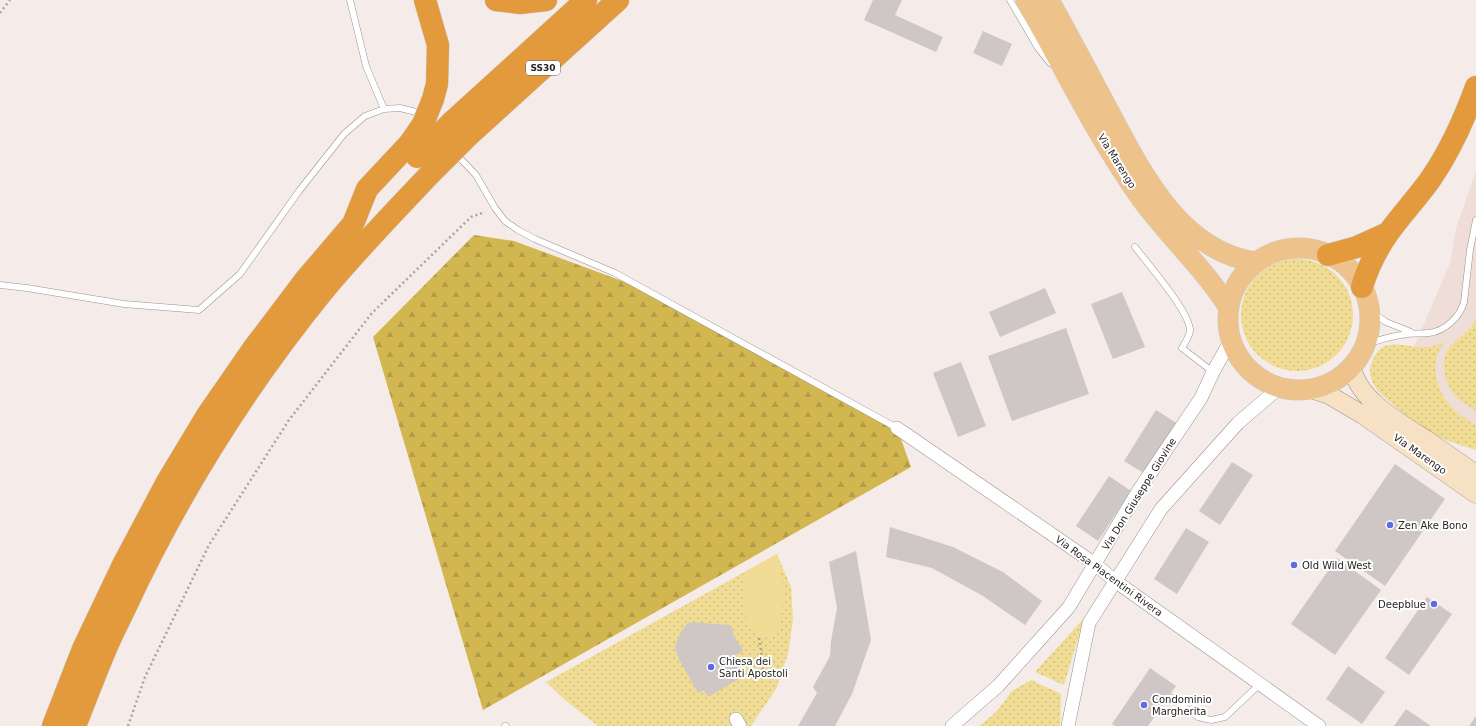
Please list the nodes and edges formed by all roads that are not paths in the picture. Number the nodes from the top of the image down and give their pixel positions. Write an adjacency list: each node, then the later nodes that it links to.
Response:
1 (350, 0): 11 (lane)
2 (425, 0): 15 (highway, bridge)
3 (496, 0): 4 (highway)
4 (546, 0)
5 (586, 0): 15 (highway, SS30, bridge)
6 (618, 0): 40 (highway, SS30, bridge)
7 (1010, 0): 12 (lane)
8 (1026, 0): 12 (main road, Via Marengo)
9 (1049, 0): 20 (main road, Via Marengo)
10 (1476, 87): 17 (highway)
11 (384, 109): 13 (lane); 21 (lane)
12 (1088, 112): 23 (main road, Via Marengo)
13 (427, 124)
14 (449, 147): 32 (lane)
15 (413, 150): 39 (highway, SS30)
16 (1476, 220): 25 (lane)
17 (1388, 233): 19 (highway); 22 (highway)
18 (1135, 247): 29 (lane)
19 (1328, 255): 20 (main road); 22 (main road)
20 (1257, 262): 23 (main road)
21 (0, 285)
22 (1362, 287): 24 (main road)
23 (1229, 308): 26 (main road)
24 (1369, 310): 25 (lane); 27 (main road)
25 (1414, 333): 27 (lane)
26 (1231, 340): 29 (street, Via Don Giuseppe Giovine); 30 (main road)
27 (1365, 345): 28 (main road)
28 (1352, 366): 31 (main road); 33 (main road)
29 (1213, 372): 35 (street, Via Don Giuseppe Giovine)
30 (1280, 387): 31 (main road); 36 (street)
31 (1311, 389): 34 (main road, Via Marengo)
32 (897, 428): 35 (street, Via Rosa Piacentini Rivera)
33 (1471, 466)
34 (1476, 494)
35 (1094, 564): 36 (street, Via Rosa Piacentini Rivera); 41 (street, Via Don Giuseppe Giovine)
36 (1115, 581): 37 (street, Via Rosa Piacentini Rivera); 42 (street)
37 (1260, 684): 38 (lane); 43 (street, Via Rosa Piacentini Rivera)
38 (1172, 698)
39 (53, 726)
40 (75, 726)
41 (952, 726)
42 (1068, 726)
43 (1319, 726)

